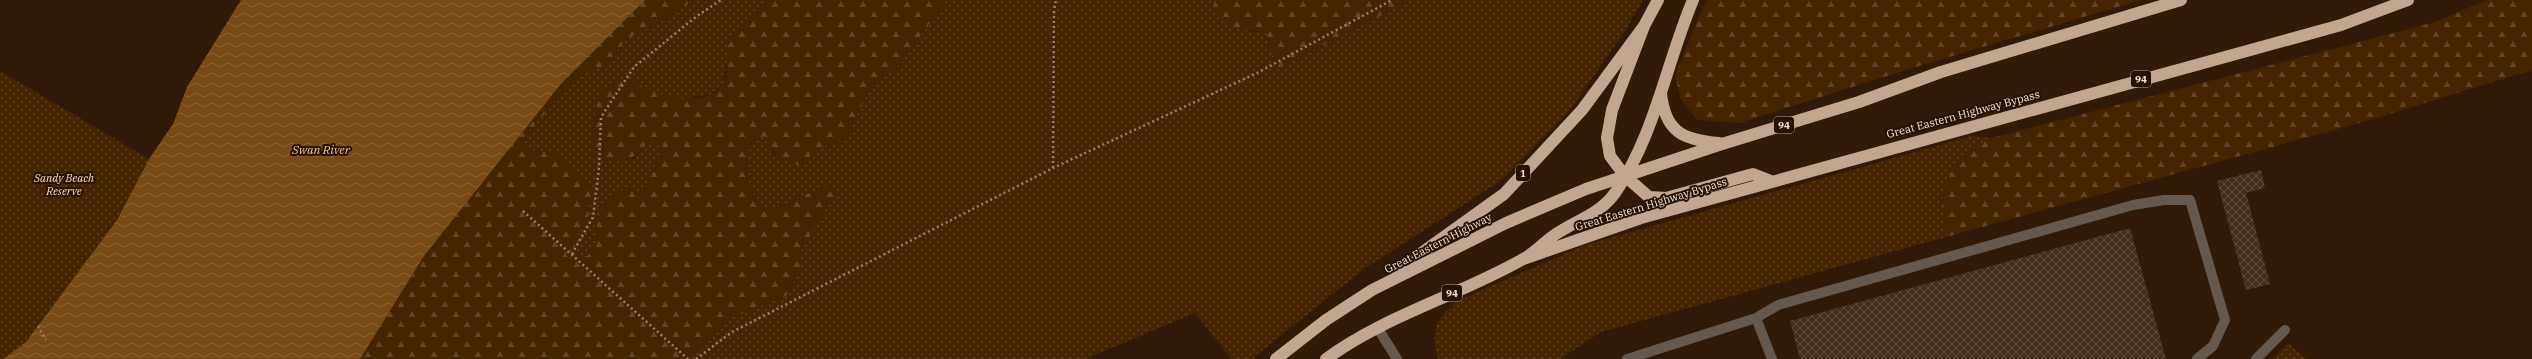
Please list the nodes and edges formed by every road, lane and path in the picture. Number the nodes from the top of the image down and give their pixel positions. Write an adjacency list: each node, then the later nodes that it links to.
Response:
1 (721, 0): 15 (path)
2 (1056, 0): 11 (path)
3 (1392, 0): 11 (path)
4 (1658, 0): 8 (highway, 1)
5 (1693, 0): 9 (highway)
6 (2181, 0): 10 (highway, 94)
7 (2408, 0): 13 (highway, Great Eastern Highway Bypass / 94)
8 (1644, 26): 12 (highway); 17 (highway, 1)
9 (1661, 90): 10 (highway); 12 (highway)
10 (1722, 144): 12 (highway, 94)
11 (1053, 168): 24 (path)
12 (1625, 176): 13 (highway); 16 (highway); 17 (highway, Great Eastern Highway / 94)
13 (1771, 181): 16 (highway, Great Eastern Highway Bypass / 94)
14 (523, 211): 15 (path)
15 (572, 254): 23 (path)
16 (1526, 258): 20 (highway, 94)
17 (1372, 290): 25 (highway, Great Eastern Highway / 94)
18 (1756, 318): 28 (street); 29 (street); 30 (street)
19 (38, 326): 22 (path)
20 (1377, 328): 26 (highway, 94); 27 (street)
21 (2285, 330): 31 (street)
22 (46, 340)
23 (688, 359)
24 (696, 359)
25 (1276, 359)
26 (1326, 359)
27 (1397, 359)
28 (1627, 359)
29 (1772, 359)
30 (2197, 359)
31 (2256, 359)

